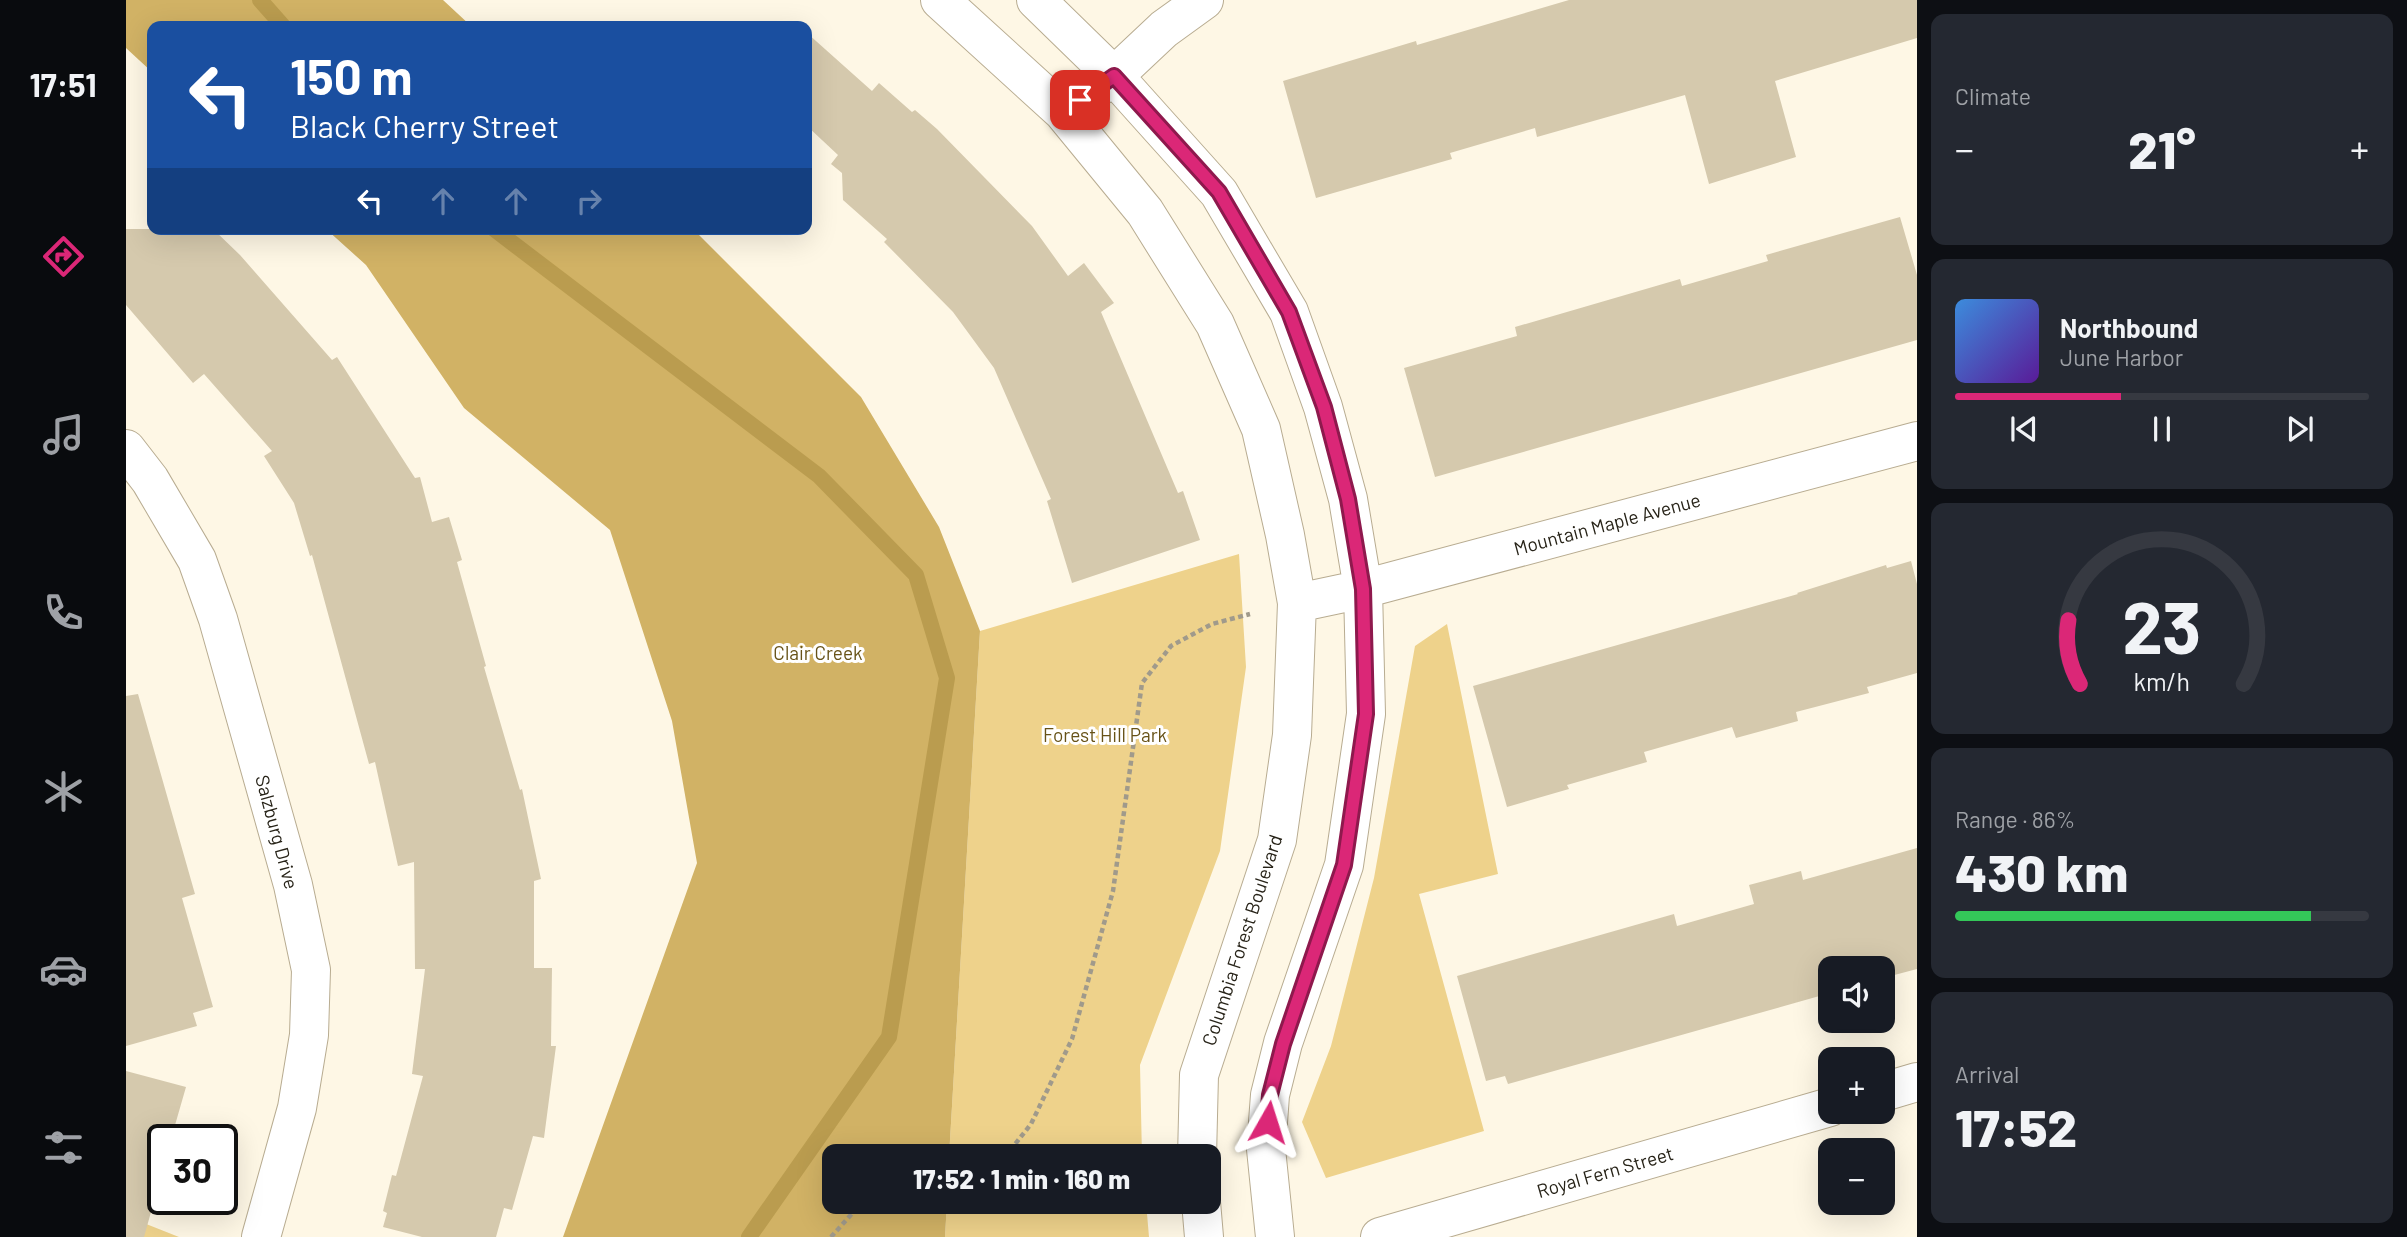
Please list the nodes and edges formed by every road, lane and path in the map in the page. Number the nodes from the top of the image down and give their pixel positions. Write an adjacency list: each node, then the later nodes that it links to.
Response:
1 (940, 0): 5 (street, Columbia Forest Boulevard)
2 (1036, 0): 4 (street)
3 (1204, 0): 4 (street)
4 (1114, 76): 5 (street); 8 (street)
5 (1063, 112): 9 (street, Columbia Forest Boulevard)
6 (1917, 441): 8 (street, Mountain Maple Avenue)
7 (126, 449): 17 (street, Salzburg Drive)
8 (1363, 589): 9 (street, Mountain Maple Avenue); 20 (street)
9 (1297, 603): 13 (path); 14 (street, Columbia Forest Boulevard)
10 (1917, 1082): 11 (street)
11 (1895, 1088)
12 (1818, 1110): 21 (street, Royal Fern Street)
13 (1015, 1144)
14 (1197, 1144)
15 (852, 1214): 18 (path)
16 (1202, 1214): 19 (street)
17 (261, 1237)
18 (831, 1237)
19 (1204, 1237)
20 (1275, 1237)
21 (1380, 1237)

